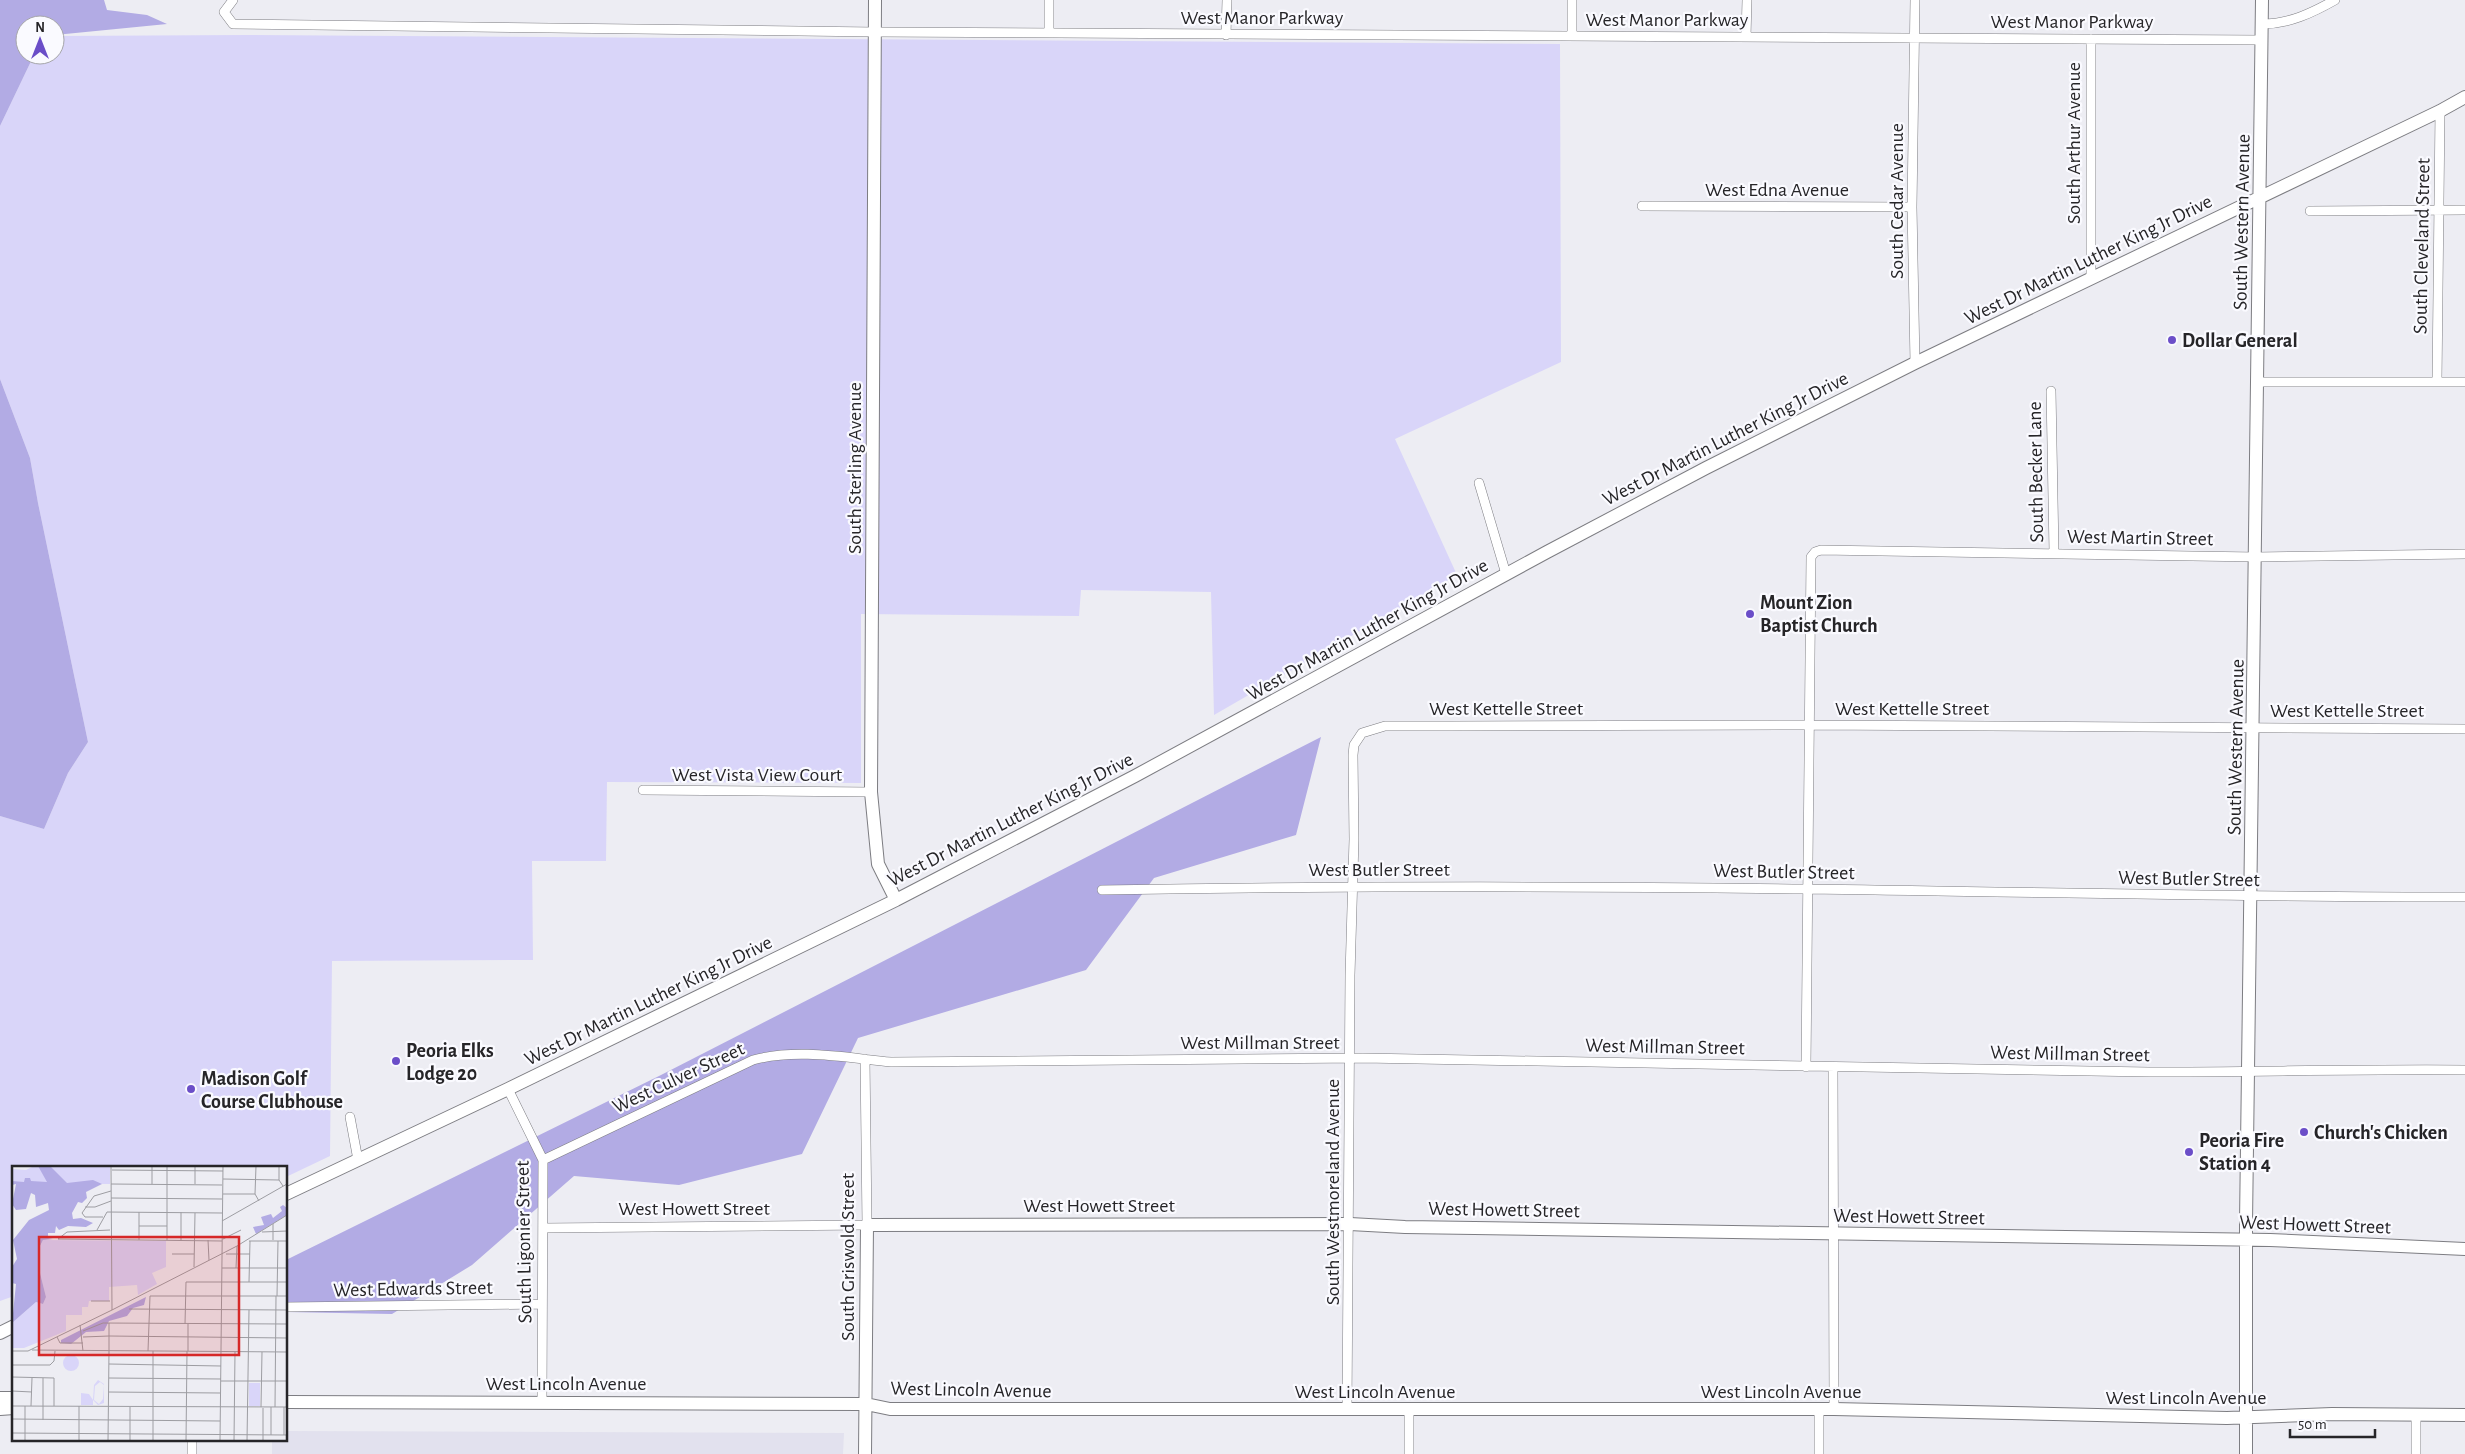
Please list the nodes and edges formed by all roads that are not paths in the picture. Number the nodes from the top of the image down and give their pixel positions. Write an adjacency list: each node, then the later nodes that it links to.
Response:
1 (233, 0): 11 (street, West Manor Parkway)
2 (875, 0): 11 (main road, South Sterling Avenue)
3 (1049, 0): 12 (street)
4 (1227, 0): 13 (street)
5 (1572, 0): 14 (street)
6 (1746, 0): 15 (street)
7 (1915, 0): 16 (street, South Cedar Avenue)
8 (2262, 0): 10 (main road, South Western Avenue)
9 (2335, 0): 10 (street)
10 (2262, 24): 18 (main road, South Western Avenue)
11 (875, 32): 12 (street, West Manor Parkway); 43 (main road, South Sterling Avenue)
12 (1049, 32): 13 (street, West Manor Parkway)
13 (1226, 35): 14 (street, West Manor Parkway)
14 (1572, 36): 15 (street, West Manor Parkway)
15 (1746, 37): 16 (street, West Manor Parkway)
16 (1915, 39): 17 (street, West Manor Parkway); 23 (street, South Cedar Avenue)
17 (2091, 39): 18 (street, West Manor Parkway); 27 (street, South Arthur Avenue)
18 (2262, 40): 21 (main road, South Western Avenue)
19 (2465, 97): 20 (main road, West Dr Martin Luther King Jr Drive)
20 (2440, 111): 21 (main road, West Dr Martin Luther King Jr Drive); 24 (street, South Cleveland Street)
21 (2260, 197): 27 (main road, West Dr Martin Luther King Jr Drive); 29 (main road, South Western Avenue)
22 (1642, 206): 23 (street, West Edna Avenue)
23 (1912, 207): 28 (street, South Cedar Avenue)
24 (2439, 210): 25 (street); 26 (street); 30 (street, South Cleveland Street)
25 (2465, 210)
26 (2310, 211)
27 (2091, 278): 28 (main road, West Dr Martin Luther King Jr Drive)
28 (1915, 363): 37 (main road, West Dr Martin Luther King Jr Drive)
29 (2257, 382): 30 (street); 36 (main road, South Western Avenue)
30 (2437, 382): 31 (street)
31 (2465, 382)
32 (2051, 390): 34 (street, South Becker Lane)
33 (1479, 483): 37 (street)
34 (2054, 552): 36 (street, West Martin Street); 38 (street, West Martin Street)
35 (2465, 554): 36 (street, West Martin Street)
36 (2256, 557): 39 (main road, South Western Avenue)
37 (1506, 574): 49 (main road, West Dr Martin Luther King Jr Drive)
38 (1810, 724): 39 (street, West Kettelle Street); 41 (street, West Kettelle Street); 45 (street)
39 (2254, 727): 40 (street, West Kettelle Street); 47 (main road, South Western Avenue)
40 (2465, 729)
41 (1360, 735): 44 (street, South Westmoreland Avenue)
42 (643, 790): 43 (street, West Vista View Court)
43 (871, 792): 49 (main road, South Sterling Avenue)
44 (1354, 886): 45 (street, West Butler Street); 46 (street, West Butler Street); 50 (street, South Westmoreland Avenue)
45 (1806, 889): 47 (street, West Butler Street); 52 (street)
46 (1102, 890)
47 (2250, 897): 48 (street, West Butler Street); 55 (main road, South Western Avenue)
48 (2465, 897)
49 (896, 900): 56 (main road, West Dr Martin Luther King Jr Drive)
50 (1350, 1058): 51 (street, West Millman Street); 52 (street, West Millman Street); 61 (street, South Westmoreland Avenue)
51 (865, 1060): 59 (street, West Culver Street); 62 (street, South Griswold Street)
52 (1806, 1067): 53 (street, West Millman Street)
53 (1833, 1067): 55 (street, West Millman Street); 64 (street)
54 (2465, 1070): 55 (street, West Millman Street)
55 (2249, 1073): 65 (main road, South Western Avenue)
56 (508, 1090): 58 (main road, West Dr Martin Luther King Jr Drive); 59 (street, South Ligonier Street)
57 (350, 1117): 58 (street)
58 (358, 1160): 60 (main road, West Dr Martin Luther King Jr Drive)
59 (544, 1160): 63 (street, South Ligonier Street)
60 (288, 1193)
61 (1350, 1224): 62 (main road, West Howett Street); 64 (main road, West Howett Street); 76 (street, South Westmoreland Avenue)
62 (866, 1225): 63 (street, West Howett Street); 73 (main road, South Griswold Street)
63 (543, 1228): 67 (street, South Ligonier Street)
64 (1834, 1233): 65 (main road, West Howett Street); 75 (street)
65 (2246, 1239): 66 (main road, West Howett Street); 80 (main road, South Western Avenue)
66 (2465, 1249)
67 (541, 1304): 68 (street, West Edwards Street); 72 (street, South Ligonier Street)
68 (288, 1307)
69 (12, 1327): 70 (main road)
70 (0, 1333)
71 (288, 1402): 72 (main road, West Lincoln Avenue)
72 (542, 1402): 73 (main road, West Lincoln Avenue)
73 (866, 1404): 76 (main road, West Lincoln Avenue); 81 (main road, South Griswold Street)
74 (1820, 1409): 75 (main road, West Lincoln Avenue); 77 (main road, West Lincoln Avenue); 83 (street)
75 (1834, 1409): 80 (main road, West Lincoln Avenue)
76 (1347, 1410): 77 (main road, West Lincoln Avenue)
77 (1409, 1410): 82 (street)
78 (2416, 1415): 79 (main road, West Lincoln Avenue); 80 (main road, West Lincoln Avenue); 85 (street)
79 (2465, 1415)
80 (2247, 1418): 84 (main road, South Western Avenue)
81 (865, 1454)
82 (1409, 1454)
83 (1819, 1454)
84 (2246, 1454)
85 (2416, 1454)

